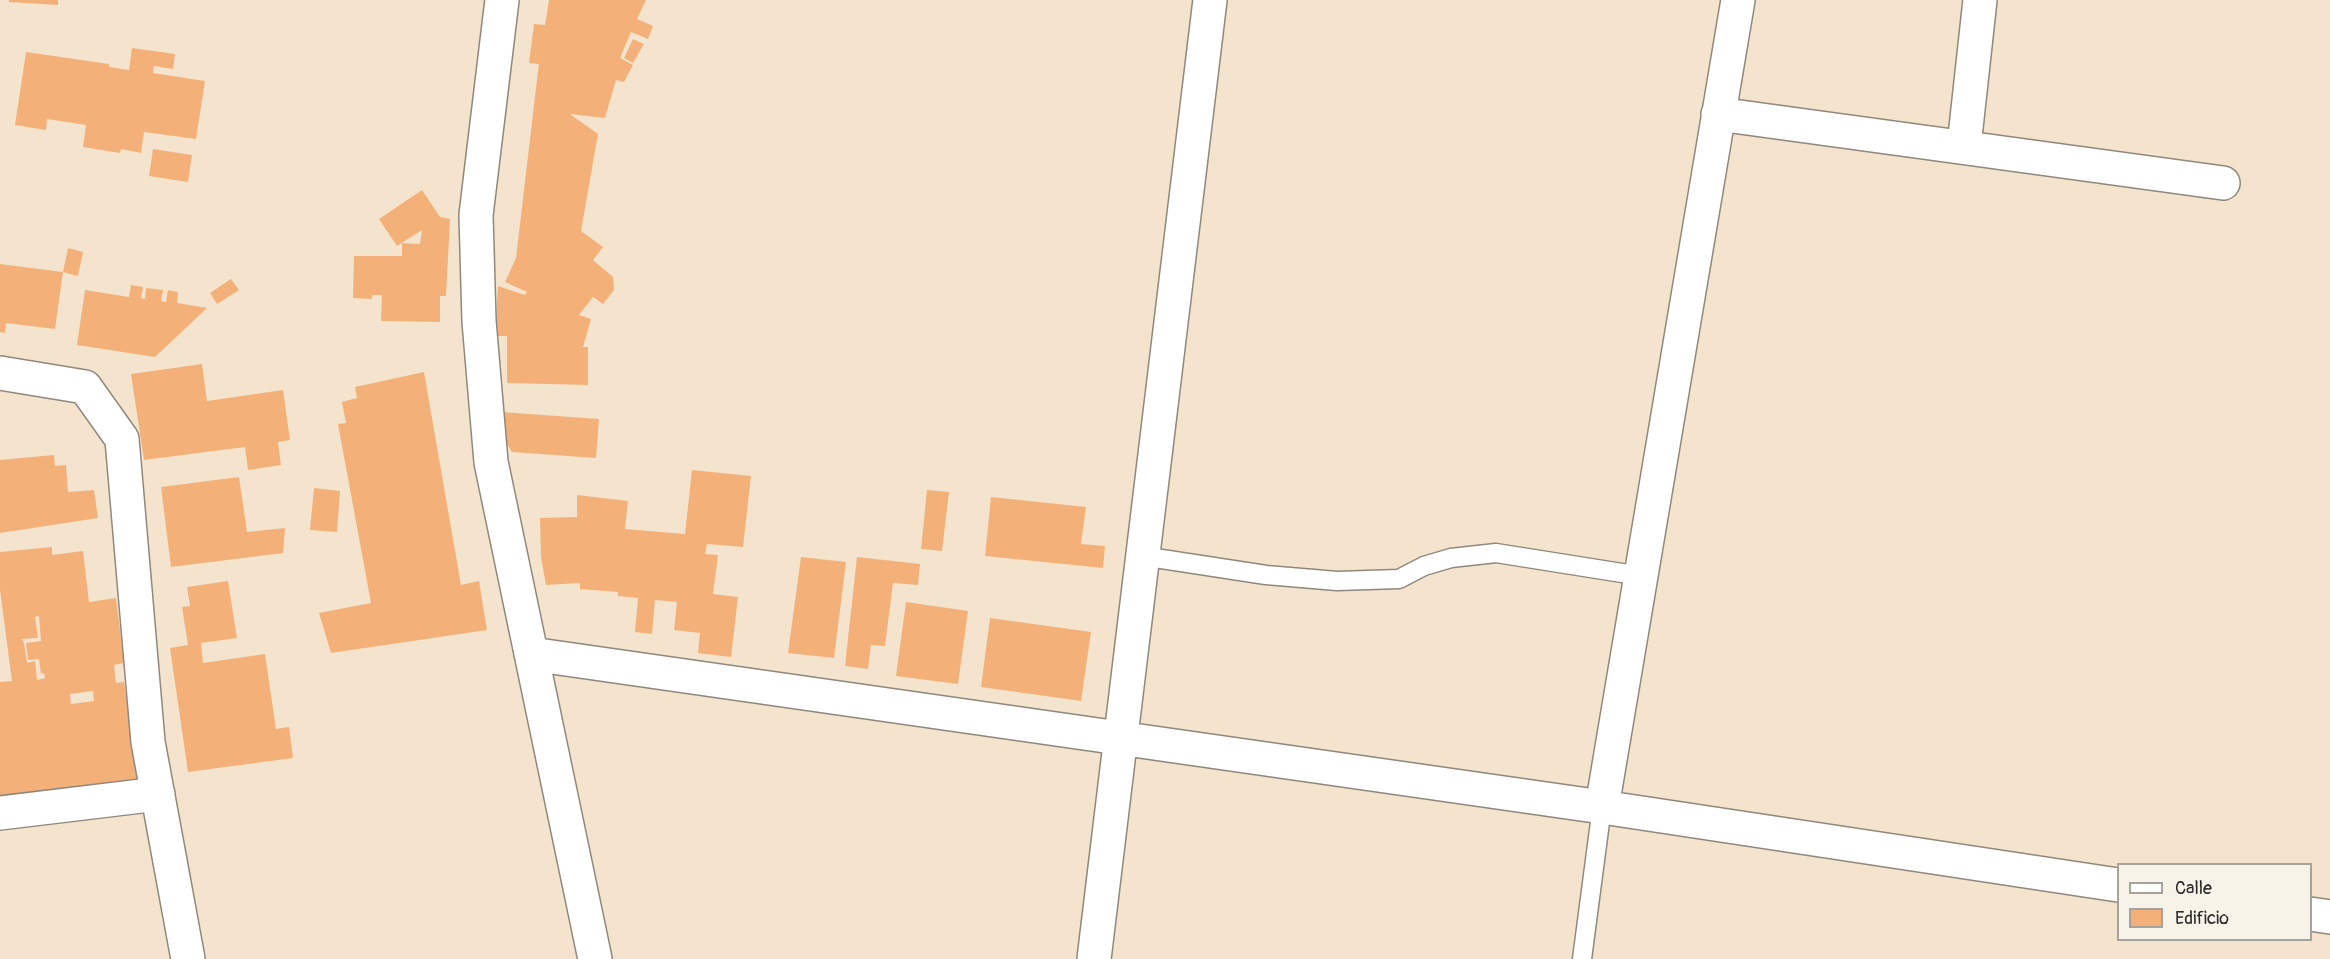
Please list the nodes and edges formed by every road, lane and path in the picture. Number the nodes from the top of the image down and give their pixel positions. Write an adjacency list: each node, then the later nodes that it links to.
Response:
1 (502, 0): 11 (street)
2 (1210, 0): 9 (street)
3 (1738, 0): 5 (street)
4 (1980, 0): 6 (street)
5 (1718, 114): 6 (street); 10 (street)
6 (1964, 146): 7 (street)
7 (2223, 183)
8 (0, 373): 13 (street)
9 (1142, 556): 10 (lane); 12 (street)
10 (1641, 576): 14 (street)
11 (531, 654): 12 (street); 20 (street)
12 (1120, 739): 14 (street); 21 (street)
13 (158, 794): 15 (street); 19 (street)
14 (1602, 807): 16 (street); 22 (lane)
15 (0, 813)
16 (2117, 885)
17 (2312, 914): 18 (street)
18 (2330, 917)
19 (188, 959)
20 (595, 959)
21 (1094, 959)
22 (1582, 959)

